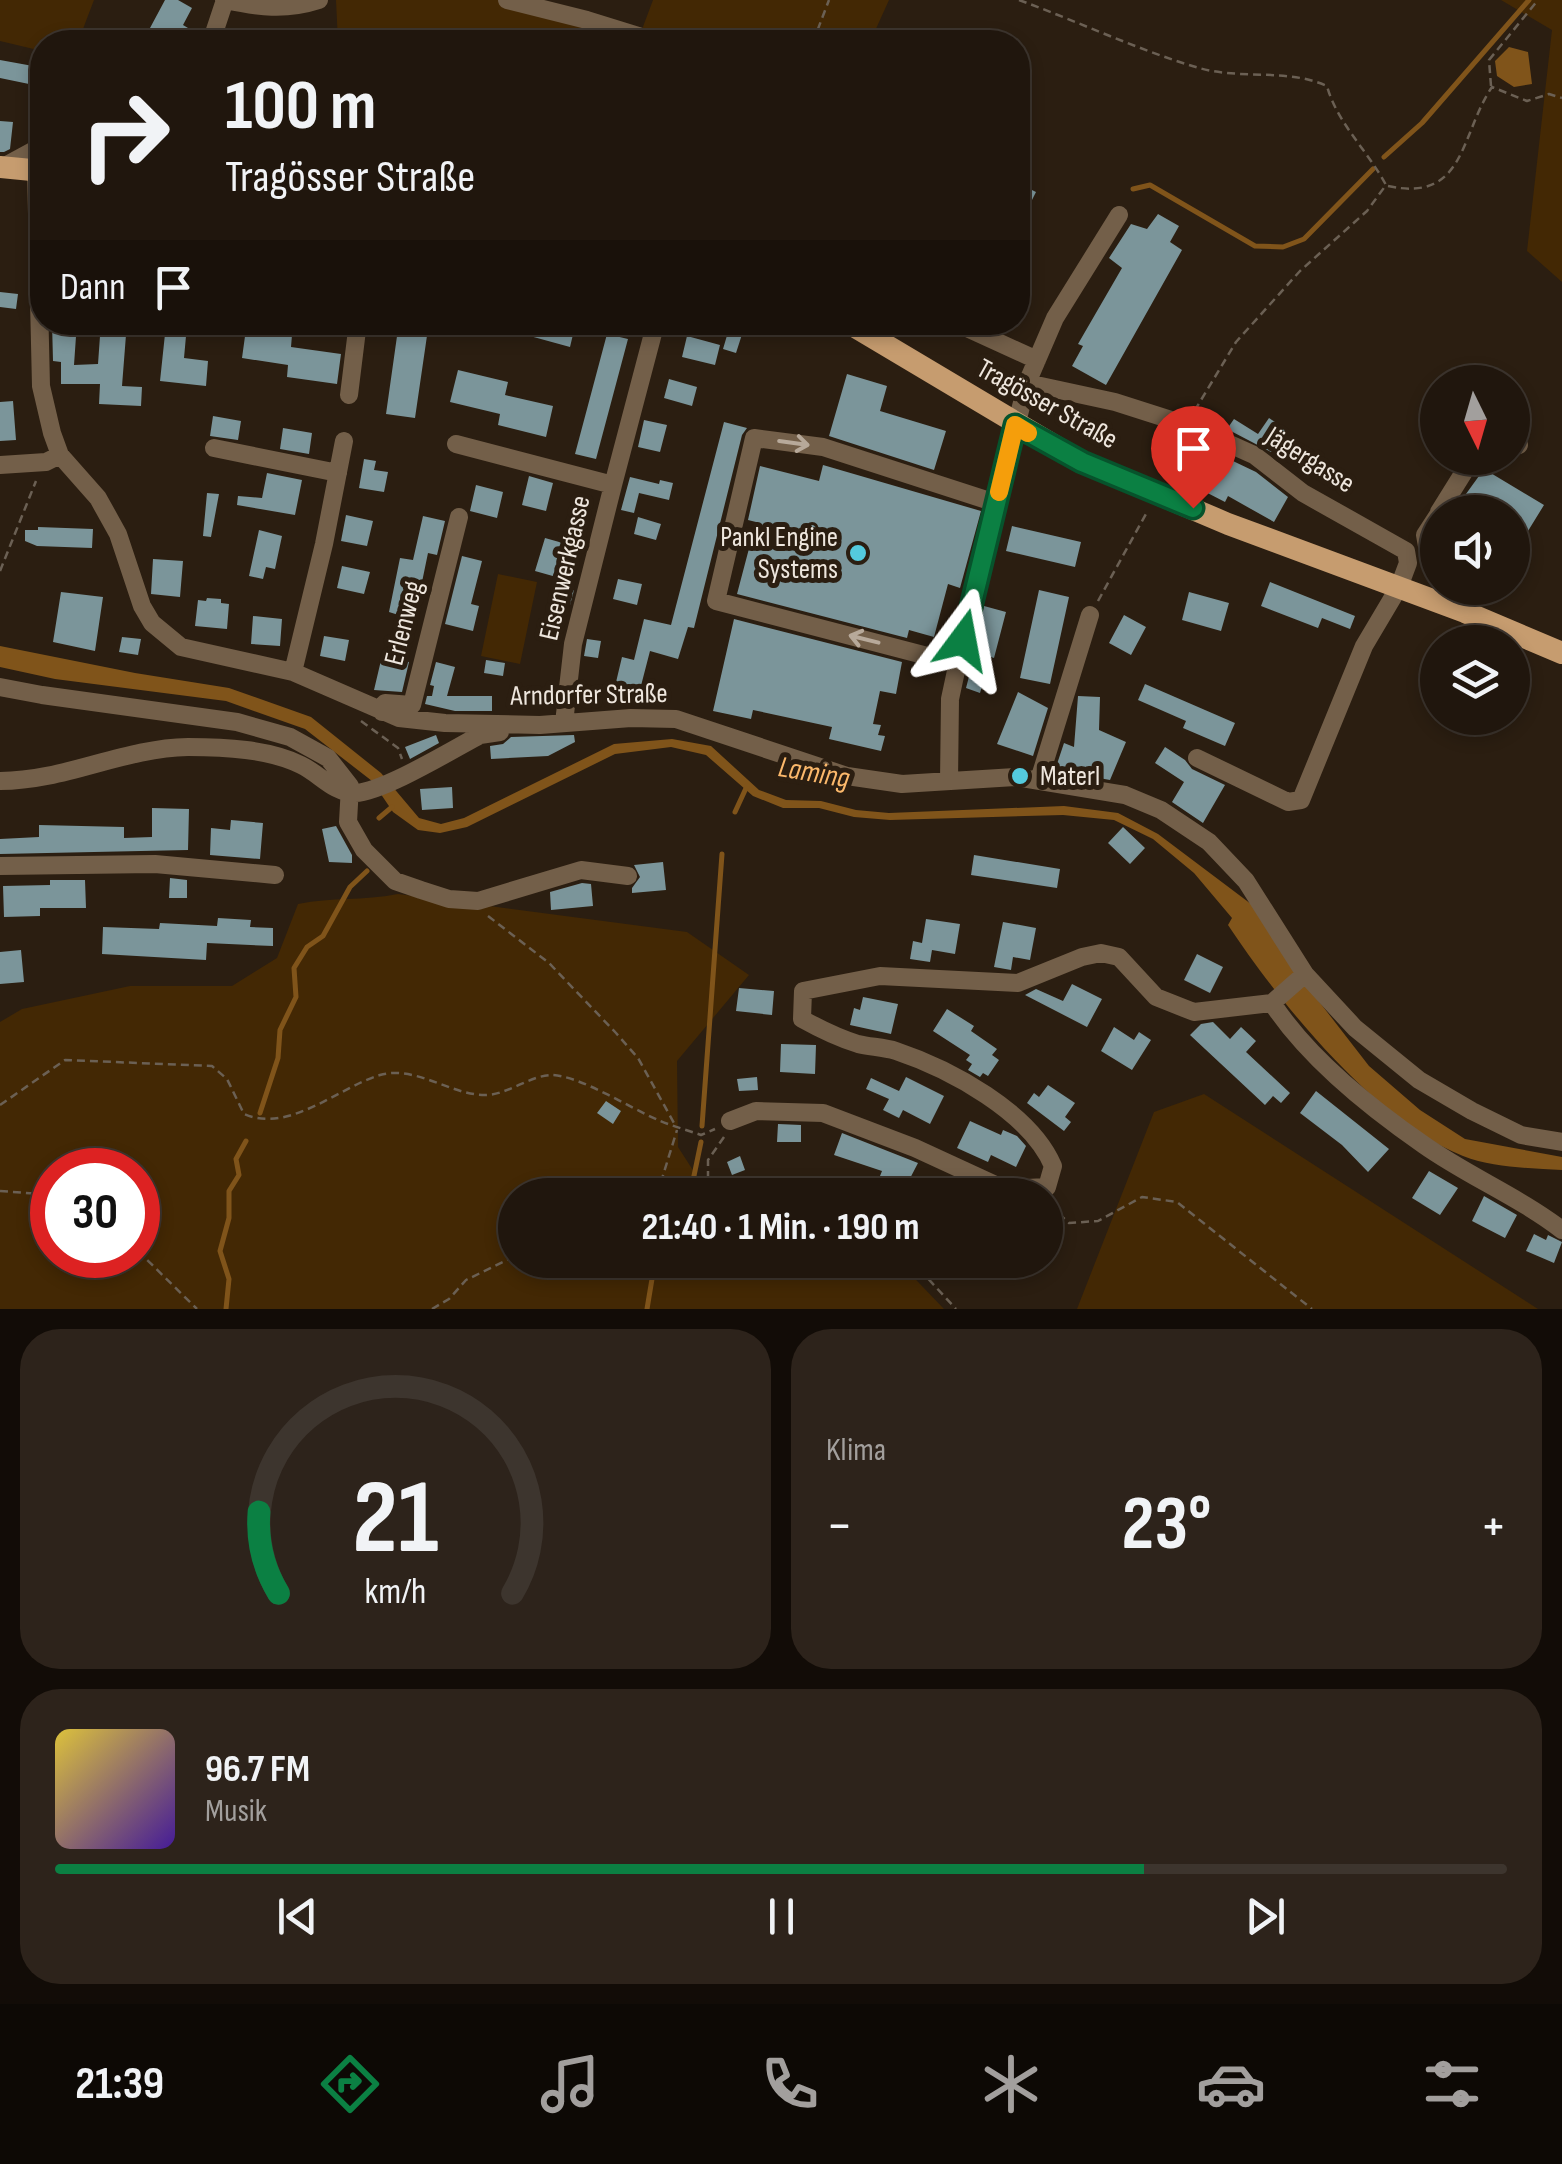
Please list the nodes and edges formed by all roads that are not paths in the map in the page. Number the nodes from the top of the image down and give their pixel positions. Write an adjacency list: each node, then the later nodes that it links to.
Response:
1 (224, 0): 2 (street); 4 (street)
2 (319, 0)
3 (507, 0): 5 (street)
4 (215, 30)
5 (620, 30)
6 (30, 152): 7 (street)
7 (1, 168): 8 (main road)
8 (30, 170)
9 (1119, 215): 15 (street)
10 (41, 335): 22 (street, Arndorfer Straße)
11 (356, 335): 17 (street)
12 (652, 335): 25 (street, Eisenwerkgasse)
13 (868, 335): 18 (main road, Tragösser Straße)
14 (982, 335): 15 (street)
15 (1037, 360): 16 (street)
16 (1027, 383): 18 (street); 28 (street, Jägergasse)
17 (349, 395)
18 (1015, 425): 26 (street); 28 (main road, Tragösser Straße)
19 (344, 440): 24 (street)
20 (456, 444): 25 (street, Eisenwerkgasse)
21 (214, 448): 24 (street)
22 (53, 459): 23 (street); 34 (street, Arndorfer Straße)
23 (0, 465)
24 (338, 473): 34 (street)
25 (612, 485): 37 (street, Eisenwerkgasse)
26 (996, 503): 33 (street); 33 (street, one-way to 26)
27 (459, 517): 36 (street, Erlenweg)
28 (1399, 587): 30 (main road, Tragösser Straße); 39 (street)
29 (1467, 605): 30 (street)
30 (1465, 612): 32 (main road, Tragösser Straße)
31 (1090, 616): 40 (street)
32 (1562, 652)
33 (958, 664): 42 (street)
34 (292, 672): 36 (street, Arndorfer Straße)
35 (0, 686): 43 (street)
36 (382, 712): 38 (street, Arndorfer Straße)
37 (564, 723): 38 (street, Arndorfer Straße); 42 (street, Arndorfer Straße)
38 (540, 725): 43 (street)
39 (1197, 758)
40 (1039, 780): 42 (street, Arndorfer Straße); 47 (street, Arndorfer Straße)
41 (0, 781): 43 (street)
42 (949, 781)
43 (359, 793): 46 (street)
44 (0, 866): 45 (street)
45 (274, 875)
46 (628, 876)
47 (1305, 974): 48 (street); 50 (street, Arndorfer Straße)
48 (1272, 1003): 49 (street); 51 (street)
49 (730, 1122)
50 (1562, 1142)
51 (1562, 1230)

